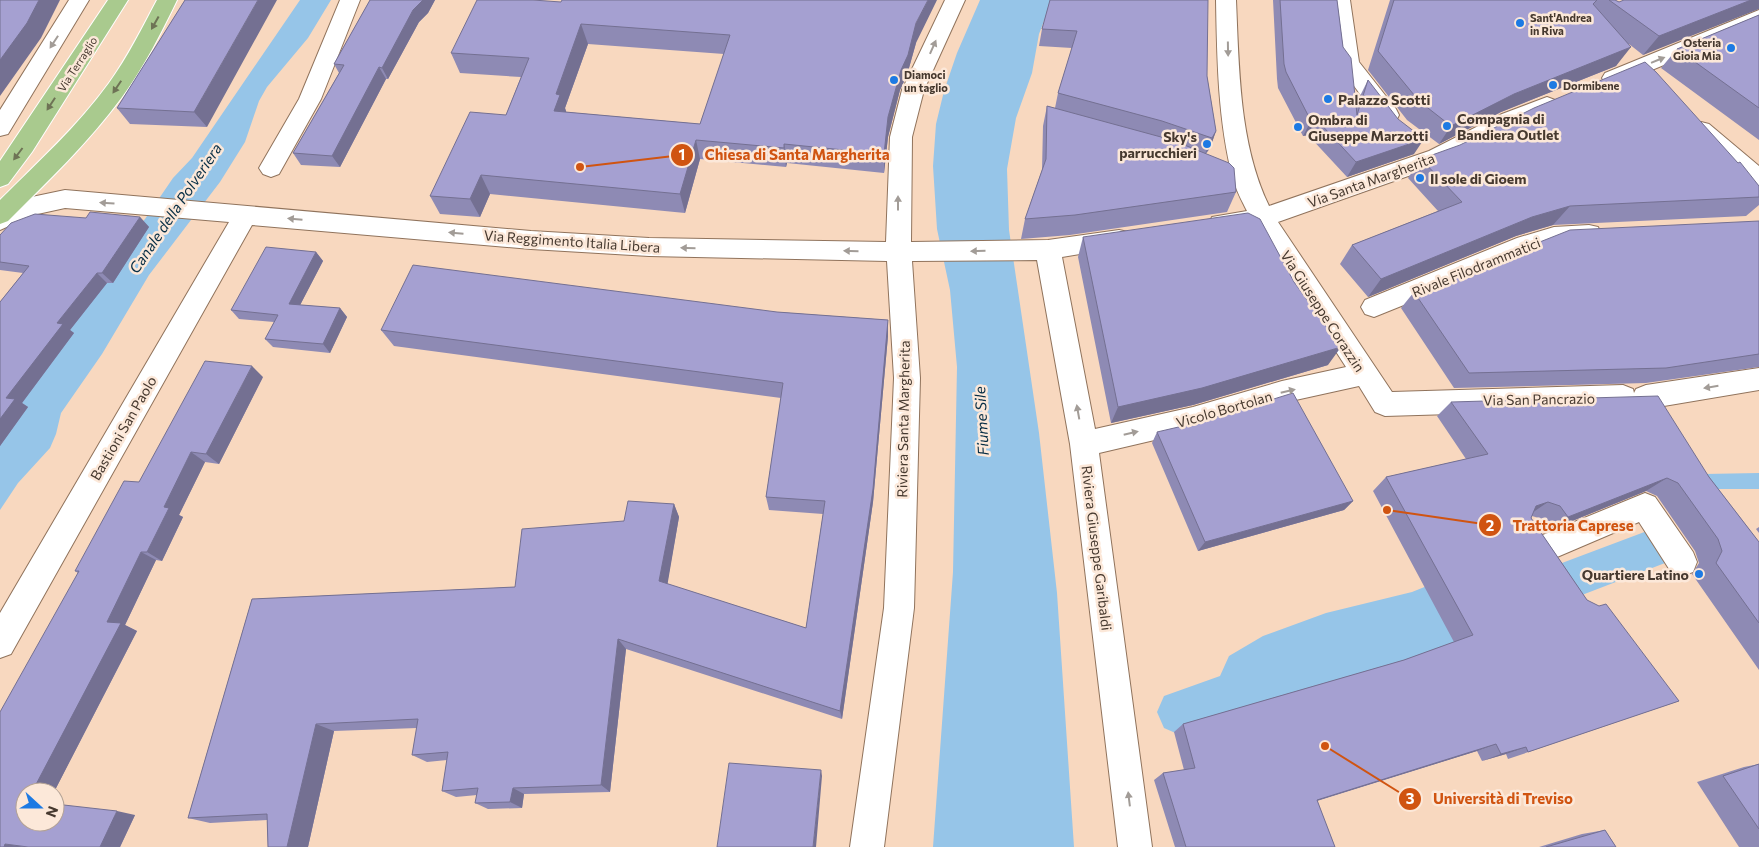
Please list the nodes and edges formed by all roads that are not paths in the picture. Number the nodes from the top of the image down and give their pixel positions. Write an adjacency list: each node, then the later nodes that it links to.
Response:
1 (78, 0): 10 (street, one-way to 10)
2 (118, 0): 15 (main road, Via Terraglio, one-way to 15)
3 (168, 0): 22 (main road, one-way to 22)
4 (350, 0): 16 (street)
5 (955, 0): 29 (street, Riviera Santa Margherita, one-way to 5)
6 (1226, 0): 20 (street, Via Giuseppe Corazzin, one-way to 20)
7 (1340, 0): 13 (street)
8 (1759, 17): 9 (street, one-way to 8)
9 (1597, 85)
10 (19, 94): 14 (street); 15 (street)
11 (1562, 99): 23 (street, Via Santa Margherita)
12 (1684, 115): 19 (street)
13 (1398, 127)
14 (0, 128)
15 (35, 128): 18 (main road, Via Terraglio, one-way to 18)
16 (271, 168)
17 (1219, 169): 20 (street)
18 (0, 178)
19 (1759, 179)
20 (1245, 181): 23 (street, Via Giuseppe Corazzin)
21 (237, 214): 24 (street, Via Reggimento Italia Libera, one-way to 24); 29 (street, Via Reggimento Italia Libera, one-way to 21); 39 (street, Bastioni San Paolo)
22 (0, 215)
23 (1262, 218): 25 (street, Via Santa Margherita); 31 (street, Via Giuseppe Corazzin)
24 (0, 222)
25 (1194, 228)
26 (1610, 233): 30 (street, Rivale Filodrammatici)
27 (1146, 236): 28 (street)
28 (1034, 250): 29 (street, Via Reggimento Italia Libera, one-way to 29); 36 (street, Riviera Giuseppe Garibaldi, one-way to 28)
29 (900, 252): 40 (street, Riviera Santa Margherita)
30 (1374, 307)
31 (1364, 374): 34 (street, Via Giuseppe Corazzin); 36 (street, Vicolo Bortolan, one-way to 31)
32 (1759, 379): 33 (street, Via San Pancrazio, one-way to 33)
33 (1646, 397): 34 (street, Via San Pancrazio); 35 (street)
34 (1385, 404)
35 (1662, 422)
36 (1084, 444): 41 (street, Riviera Giuseppe Garibaldi, one-way to 36)
37 (1544, 550): 38 (street)
38 (1682, 562)
39 (0, 642)
40 (867, 847)
41 (1135, 847)

